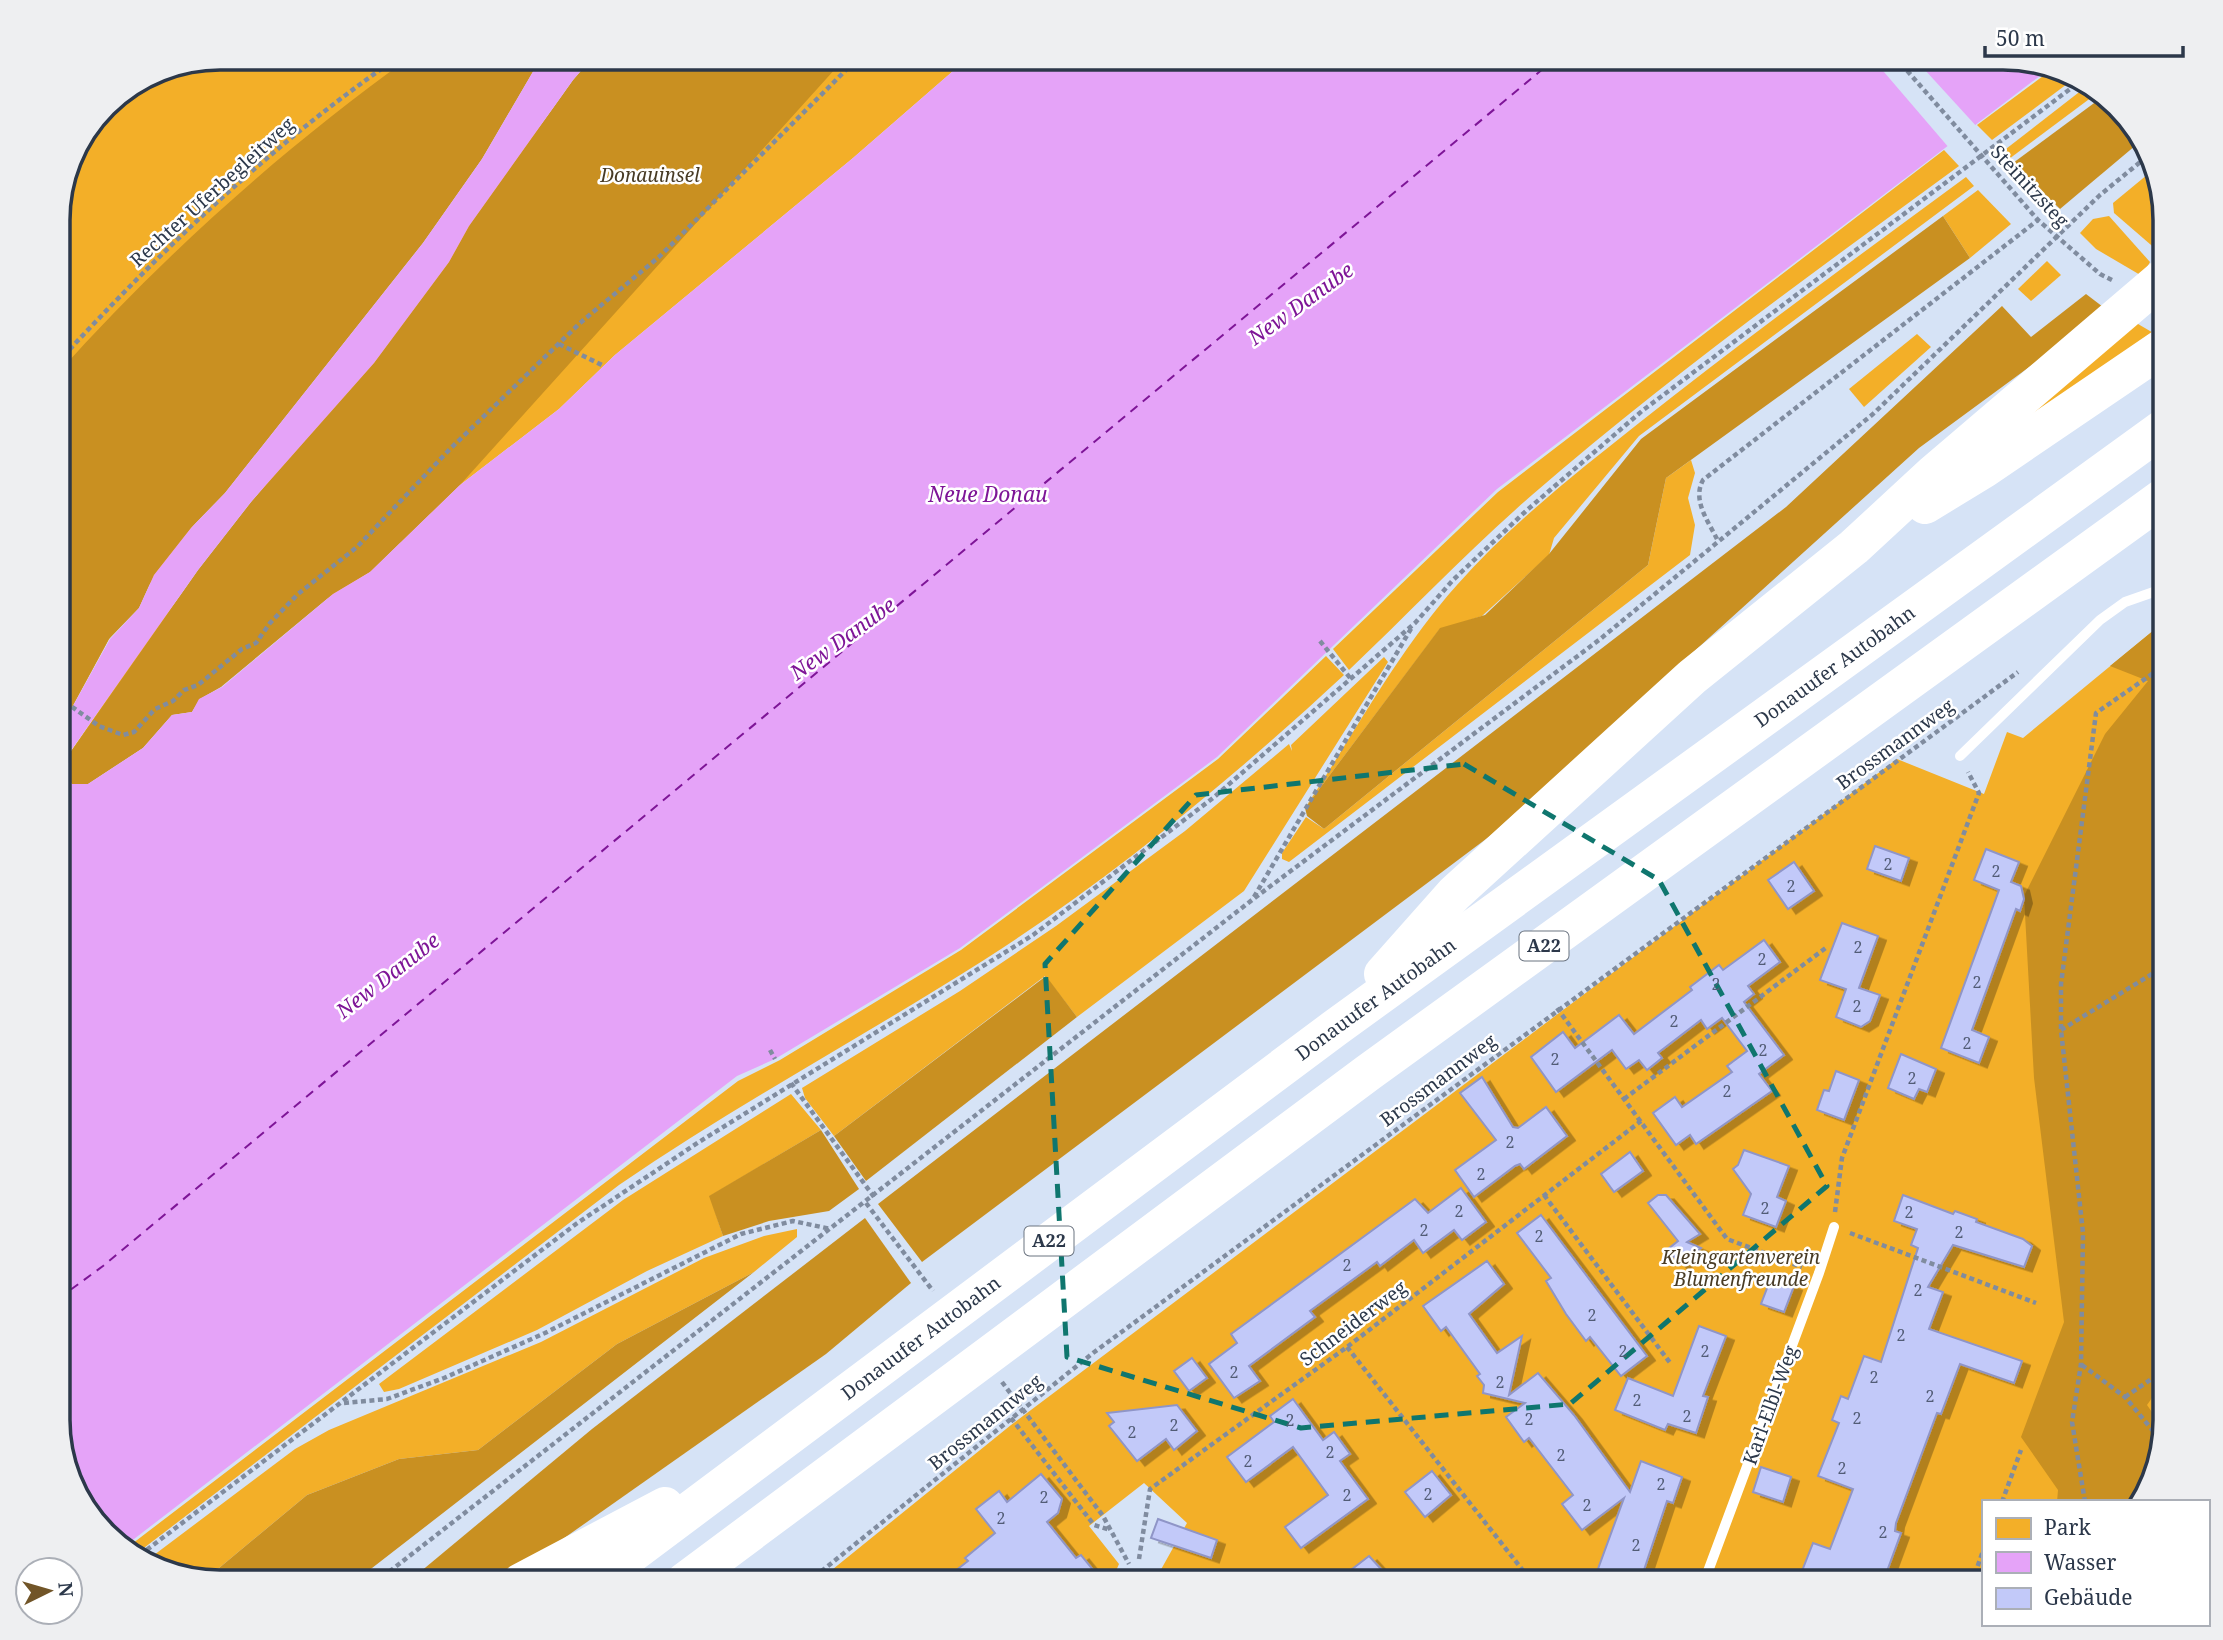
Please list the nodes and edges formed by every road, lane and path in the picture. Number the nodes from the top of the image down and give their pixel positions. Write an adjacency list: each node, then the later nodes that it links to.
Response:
1 (381, 70): 10 (path, Rechter Uferbegleitweg)
2 (846, 70): 9 (path)
3 (1907, 70): 6 (path, Steinitzsteg)
4 (2073, 87): 18 (path)
5 (2141, 162): 15 (path)
6 (2038, 220): 7 (path, Steinitzsteg); 15 (path)
7 (2122, 285)
8 (2153, 286): 16 (highway)
9 (559, 344): 12 (path); 23 (path)
10 (70, 350)
11 (2153, 353): 16 (highway)
12 (604, 366)
13 (2153, 436): 30 (highway, Donauufer Autobahn / A22)
14 (2153, 505): 60 (highway, A22)
15 (1717, 540): 26 (path)
16 (1854, 547): 30 (highway)
17 (2153, 592): 24 (lane)
18 (1415, 623): 22 (path); 26 (path)
19 (1320, 641): 22 (path)
20 (2022, 668): 29 (path, Brossmannweg)
21 (2153, 673): 31 (path)
22 (1351, 679): 34 (path)
23 (70, 705)
24 (1960, 756)
25 (1979, 793): 40 (path)
26 (1252, 900): 38 (path)
27 (1827, 947): 35 (path)
28 (2153, 974): 31 (path)
29 (1558, 1009): 35 (path); 51 (path, Brossmannweg)
30 (1335, 1028): 54 (highway, Donauufer Autobahn / A22)
31 (2061, 1030): 47 (path)
32 (770, 1050): 33 (path)
33 (775, 1059)
34 (791, 1083): 38 (path); 50 (path)
35 (1624, 1099): 36 (path)
36 (1641, 1121): 37 (path, Schneiderweg); 43 (path)
37 (1544, 1195): 45 (path, Schneiderweg); 46 (path)
38 (874, 1197): 39 (path)
39 (866, 1203): 41 (path); 42 (path)
40 (1833, 1227): 43 (lane, Karl-Elbl-Weg); 44 (path)
41 (831, 1229): 50 (path); 61 (path)
42 (898, 1244)
43 (1819, 1273): 70 (lane, Karl-Elbl-Weg)
44 (2036, 1303)
45 (1347, 1346): 68 (path, Schneiderweg); 69 (path)
46 (1671, 1364)
47 (2081, 1364): 49 (path); 56 (path)
48 (2153, 1378): 49 (path)
49 (2125, 1397): 52 (path)
50 (343, 1403): 59 (path)
51 (1011, 1418): 58 (path); 66 (path, Brossmannweg)
52 (2152, 1430)
53 (2021, 1450): 55 (path)
54 (763, 1455): 62 (highway); 63 (highway, Donauufer Autobahn / A22)
55 (2003, 1500)
56 (2085, 1500)
57 (1103, 1516): 58 (path)
58 (1110, 1530): 67 (path)
59 (146, 1551)
60 (724, 1551): 64 (highway, A22); 65 (highway)
61 (391, 1570)
62 (543, 1570)
63 (610, 1570)
64 (699, 1570)
65 (706, 1570)
66 (823, 1570)
67 (1130, 1570)
68 (1137, 1570)
69 (1523, 1570)
70 (1708, 1570)

